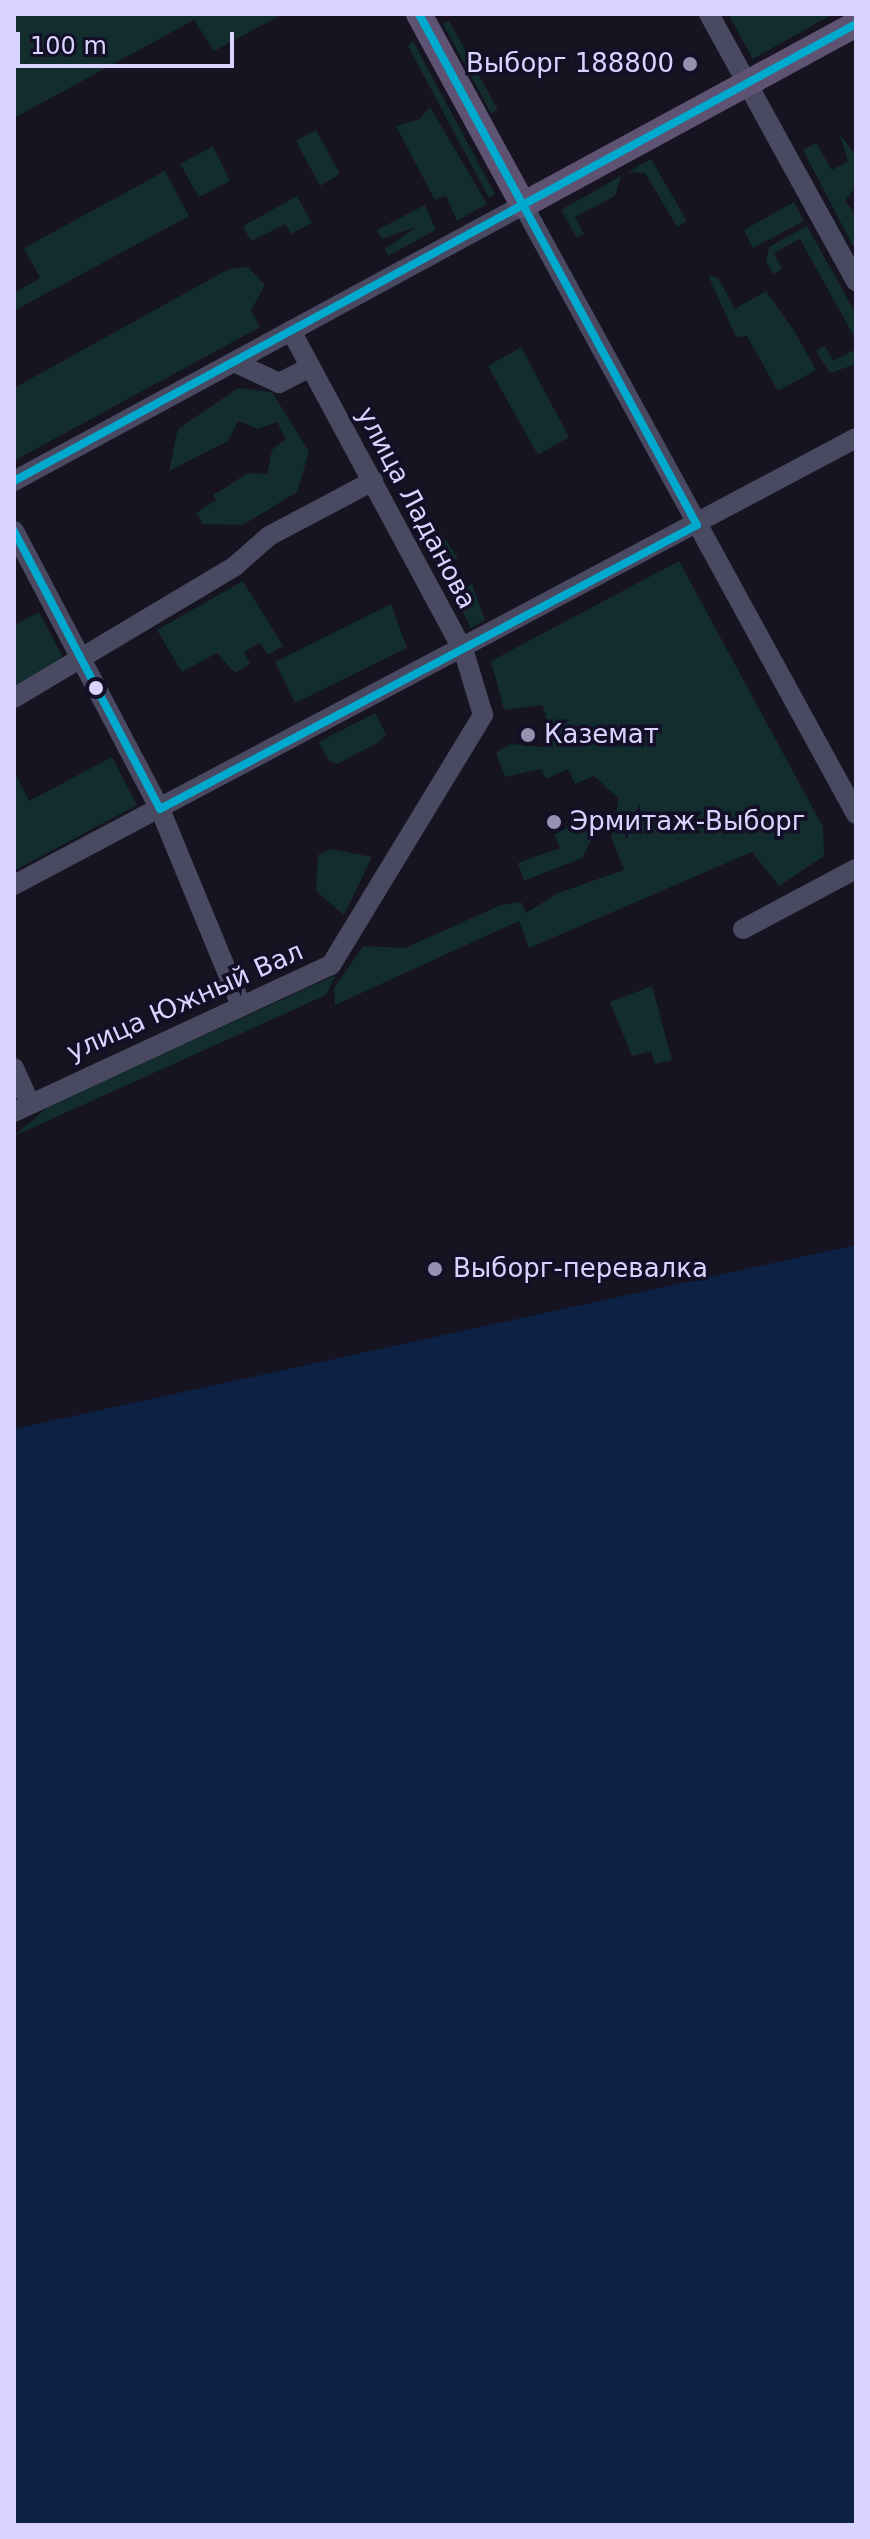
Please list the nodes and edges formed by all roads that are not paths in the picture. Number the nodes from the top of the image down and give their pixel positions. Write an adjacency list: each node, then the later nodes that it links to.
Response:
1 (419, 14): 5 (main road)
2 (709, 14): 4 (street)
3 (856, 24): 4 (main road)
4 (747, 84): 5 (main road); 6 (street)
5 (523, 205): 7 (street); 13 (street)
6 (856, 281)
7 (291, 331): 8 (street); 9 (street, улица Ладанова)
8 (234, 362): 9 (street); 11 (street)
9 (310, 367): 12 (street, улица Ладанова)
10 (856, 438): 13 (street)
11 (14, 481)
12 (373, 481): 15 (street, улица Ладанова); 16 (street)
13 (697, 525): 15 (street); 20 (street)
14 (14, 531): 16 (street)
15 (464, 652): 18 (street, улица Ладанова); 19 (street)
16 (79, 657): 17 (street); 19 (street)
17 (14, 698)
18 (483, 715): 24 (street, улица Южный Вал)
19 (160, 809): 22 (street); 24 (street)
20 (856, 814)
21 (856, 869): 23 (street)
22 (14, 885)
23 (743, 929)
24 (241, 1006): 26 (street, улица Южный Вал)
25 (14, 1068): 26 (street)
26 (22, 1107)

